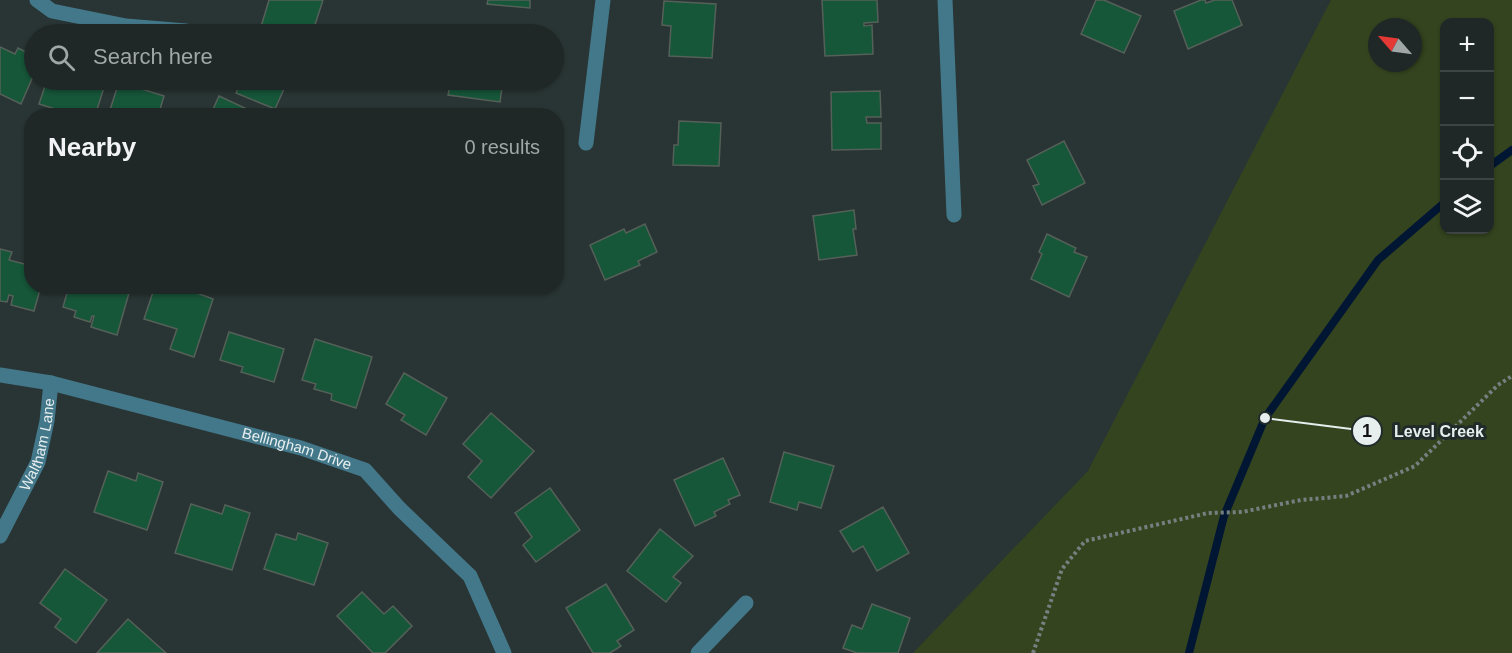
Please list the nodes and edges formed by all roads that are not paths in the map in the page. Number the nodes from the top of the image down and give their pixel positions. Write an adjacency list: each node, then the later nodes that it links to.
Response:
1 (37, 0): 4 (street)
2 (603, 0): 5 (street)
3 (945, 0): 6 (street)
4 (115, 24)
5 (586, 143)
6 (954, 216)
7 (0, 375): 8 (street, Bellingham Drive)
8 (51, 383): 9 (street, Waltham Lane); 11 (street, Bellingham Drive)
9 (0, 536)
10 (746, 603): 12 (street)
11 (504, 653)
12 (698, 653)

